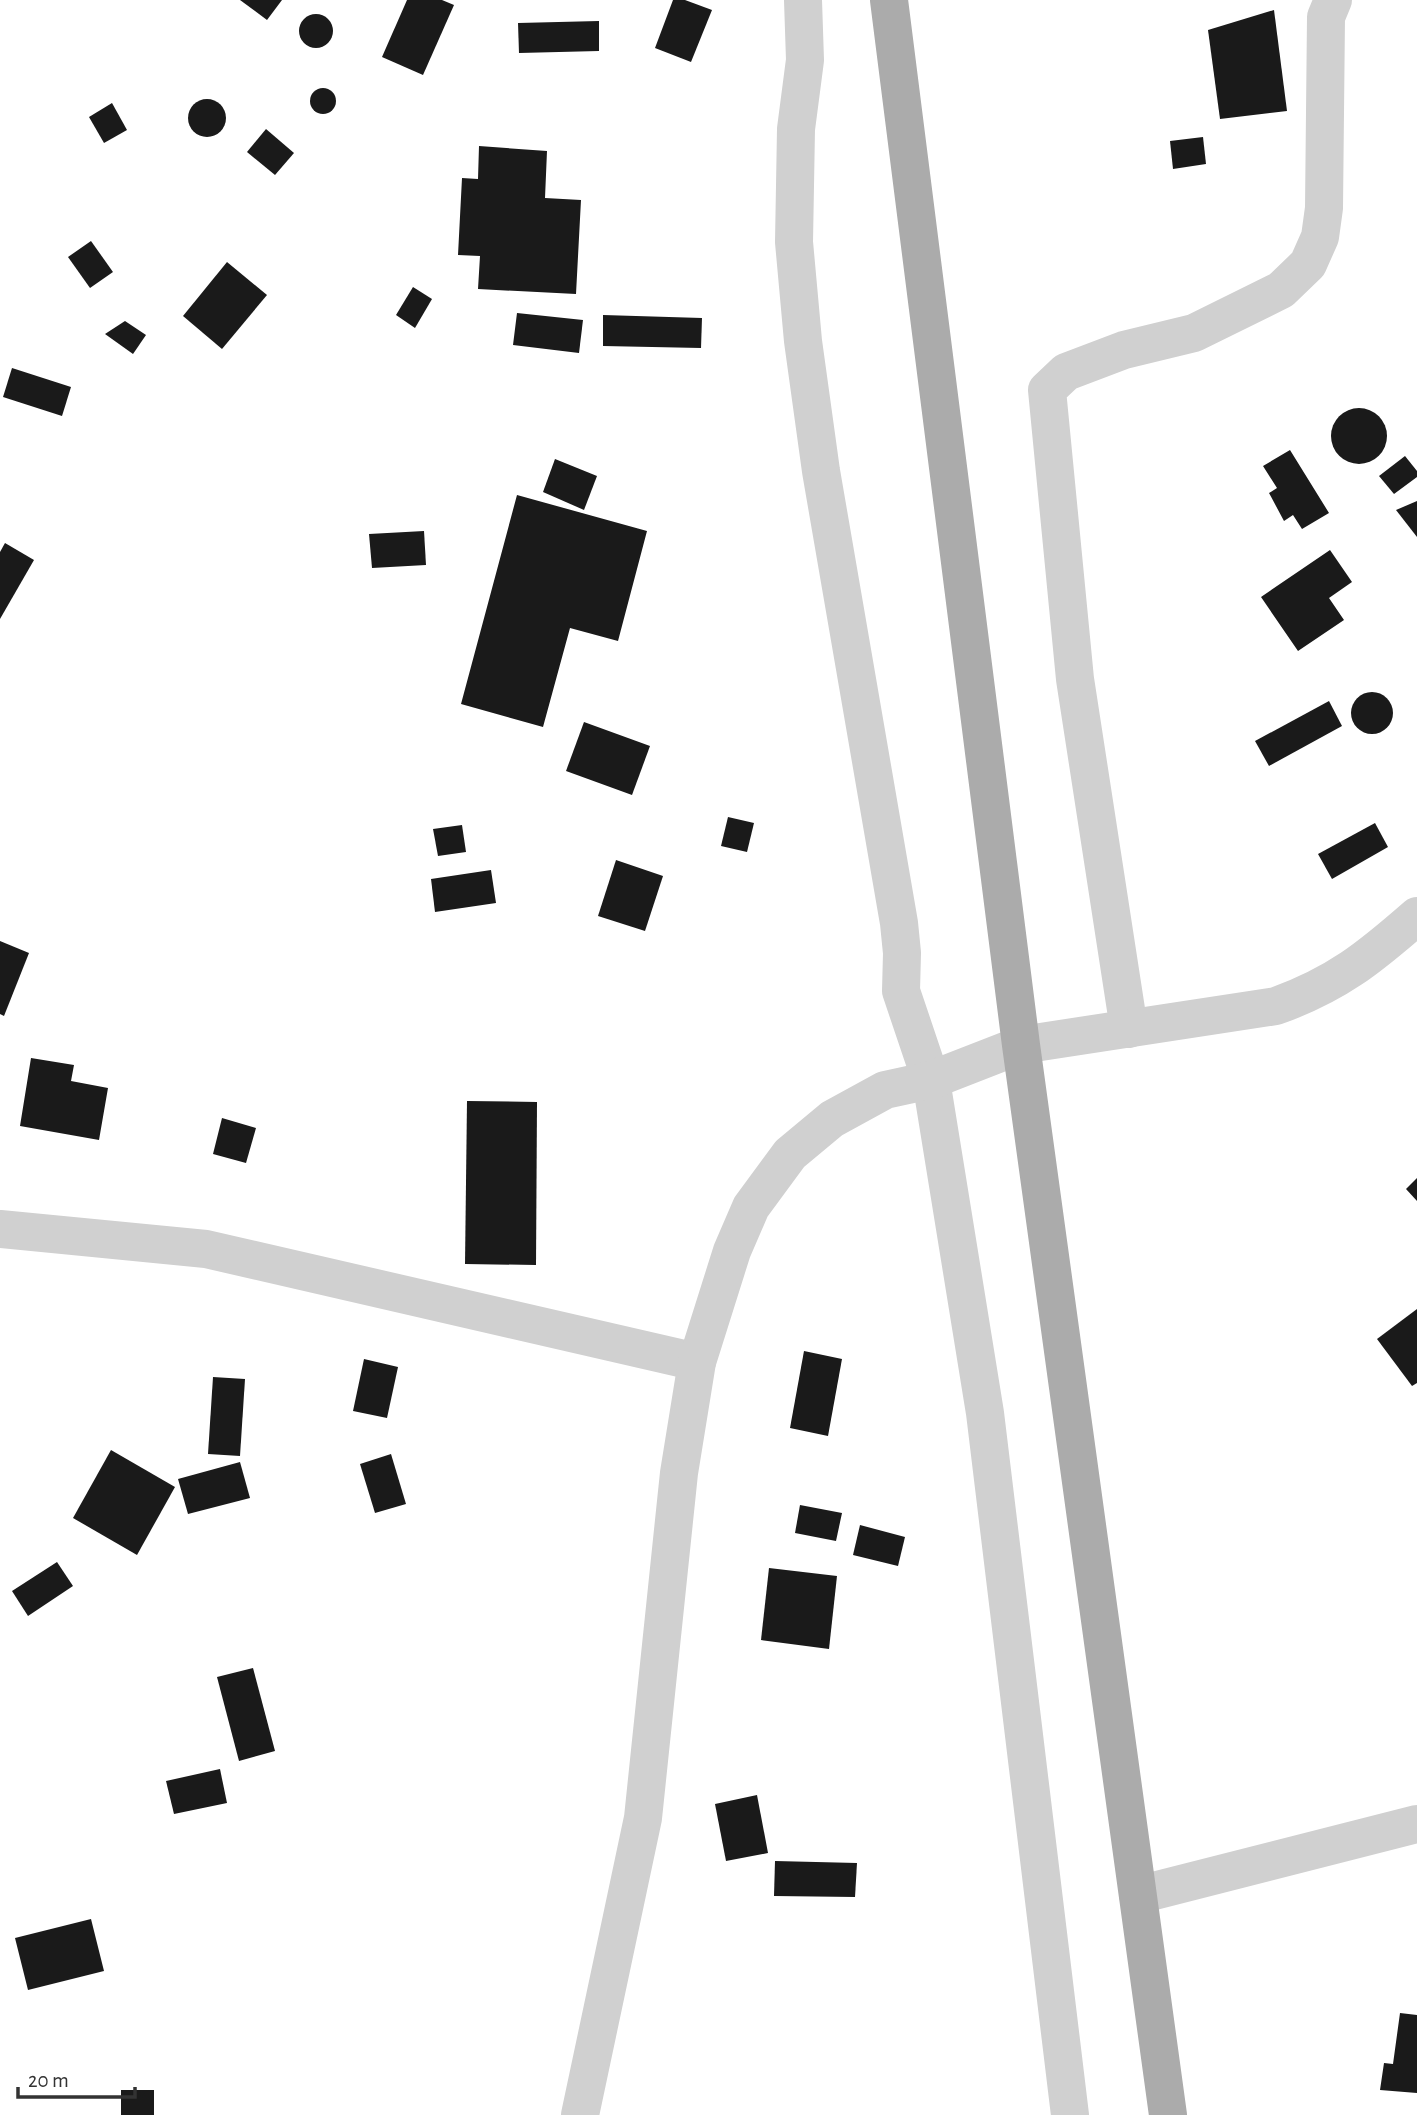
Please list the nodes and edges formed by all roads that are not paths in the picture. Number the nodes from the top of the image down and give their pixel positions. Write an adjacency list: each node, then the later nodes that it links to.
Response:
1 (803, 0): 7 (street)
2 (889, 0): 6 (main road)
3 (1333, 0): 5 (street)
4 (1417, 916): 5 (street)
5 (1129, 1029): 6 (street)
6 (1021, 1045): 7 (street); 11 (main road)
7 (931, 1080): 9 (street); 13 (street)
8 (0, 1229): 9 (street)
9 (697, 1362): 12 (street)
10 (1417, 1824): 11 (street)
11 (1138, 1895): 14 (main road)
12 (580, 2115)
13 (1070, 2115)
14 (1168, 2115)

